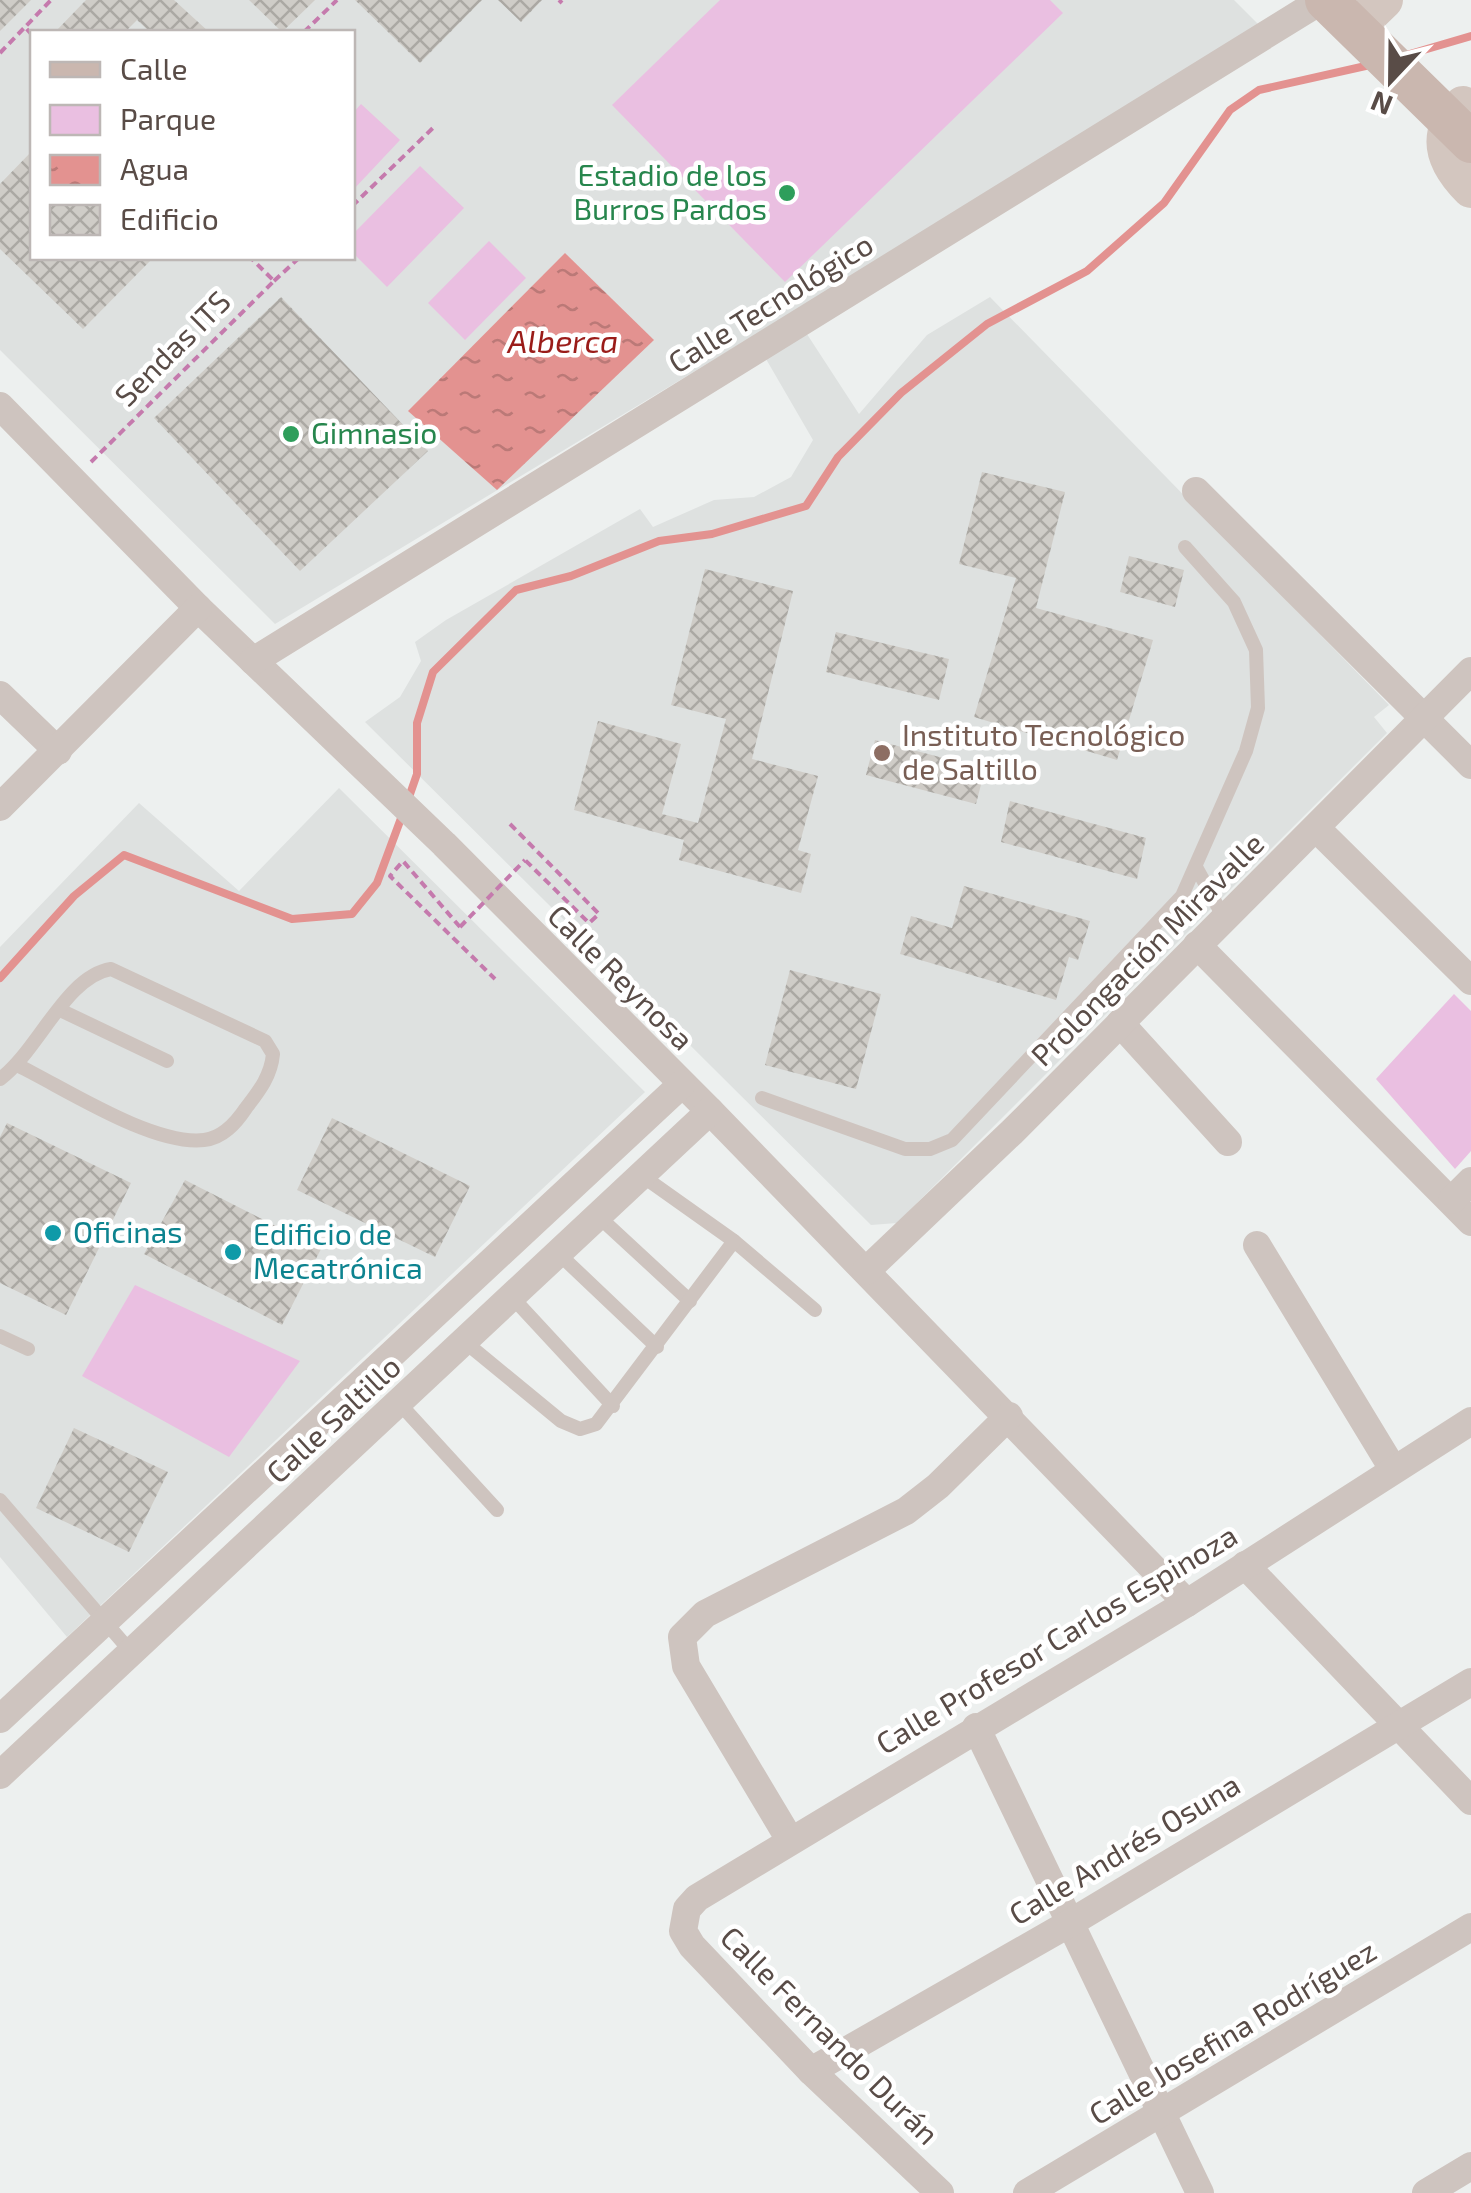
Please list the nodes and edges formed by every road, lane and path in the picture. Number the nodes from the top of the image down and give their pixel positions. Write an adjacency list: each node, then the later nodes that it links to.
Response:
1 (52, 0): 4 (path)
2 (337, 0): 5 (path)
3 (1360, 15): 8 (main road); 20 (street, Calle Tecnológico)
4 (25, 27): 6 (path); 7 (path)
5 (306, 30)
6 (30, 33)
7 (0, 53)
8 (1454, 108): 10 (street)
9 (435, 126): 11 (path)
10 (1471, 190)
11 (355, 203)
12 (253, 260): 14 (path)
13 (296, 260): 14 (path, Sendas ITS)
14 (274, 281): 16 (path, Sendas ITS)
15 (0, 406): 19 (street, Calle Reynosa)
16 (103, 450)
17 (1196, 491): 23 (street)
18 (1185, 547): 29 (lane)
19 (198, 608): 20 (street, Calle Reynosa); 24 (street)
20 (252, 662): 39 (street, Calle Reynosa)
21 (1471, 671): 23 (street, Prolongación Miravalle)
22 (0, 695): 24 (street)
23 (1424, 718): 25 (street); 28 (street, Prolongación Miravalle)
24 (58, 751): 26 (street)
25 (1471, 765)
26 (0, 808)
27 (510, 824): 32 (path, bridge)
28 (1316, 828): 30 (street, Prolongación Miravalle); 33 (street)
29 (1196, 866): 30 (lane); 40 (lane)
30 (1224, 918): 31 (street, Prolongación Miravalle)
31 (1197, 945): 35 (street, Prolongación Miravalle); 44 (street)
32 (495, 978)
33 (1471, 981)
34 (60, 1010): 36 (lane); 37 (lane); 37 (lane)
35 (1120, 1023): 42 (street); 50 (street, Prolongación Miravalle)
36 (166, 1061)
37 (19, 1066): 38 (lane)
38 (0, 1080)
39 (682, 1085): 41 (street, Calle Reynosa); 67 (street, Calle Saltillo)
40 (762, 1098)
41 (710, 1110): 43 (street, Calle Saltillo); 50 (street, Calle Reynosa)
42 (1228, 1142)
43 (641, 1175): 45 (street, Calle Saltillo); 47 (lane)
44 (1462, 1190): 46 (street)
45 (598, 1216): 49 (street, Calle Saltillo); 52 (lane)
46 (1471, 1222)
47 (734, 1241): 52 (lane); 53 (lane)
48 (1257, 1245): 62 (street)
49 (558, 1254): 51 (street, Calle Saltillo); 56 (lane)
50 (866, 1272): 60 (street, Calle Reynosa)
51 (512, 1297): 55 (street, Calle Saltillo); 59 (lane)
52 (690, 1302): 56 (lane)
53 (814, 1310)
54 (0, 1336): 57 (lane)
55 (464, 1342): 58 (street, Calle Saltillo); 59 (lane)
56 (656, 1347): 59 (lane)
57 (28, 1349)
58 (399, 1404): 64 (lane); 68 (street, Calle Saltillo)
59 (612, 1406)
60 (1010, 1416): 66 (street, Calle Reynosa); 75 (street)
61 (1471, 1421): 62 (street, Calle Profesor Carlos Espinoza)
62 (1393, 1469): 65 (street, Calle Profesor Carlos Espinoza)
63 (0, 1500): 67 (lane)
64 (497, 1510)
65 (1246, 1565): 66 (street, Calle Profesor Carlos Espinoza); 72 (street)
66 (1187, 1602): 71 (street, Calle Profesor Carlos Espinoza)
67 (104, 1622): 68 (lane); 70 (street, Calle Saltillo)
68 (132, 1653): 73 (street, Calle Saltillo)
69 (1471, 1682): 72 (street, Calle Andrés Osuna)
70 (0, 1718)
71 (976, 1726): 75 (street, Calle Profesor Carlos Espinoza); 77 (street)
72 (1397, 1726): 74 (street); 77 (street, Calle Andrés Osuna)
73 (0, 1775)
74 (1471, 1801)
75 (790, 1840): 76 (street, Calle Profesor Carlos Espinoza)
76 (683, 1919): 79 (street, Calle Fernando Durán)
77 (1070, 1923): 79 (street, Calle Andrés Osuna); 80 (street)
78 (1471, 1927): 80 (street, Calle Josefina Rodríguez)
79 (811, 2072): 82 (street, Calle Fernando Durán)
80 (1160, 2116): 83 (street, Calle Josefina Rodríguez); 84 (street)
81 (1471, 2166): 85 (street)
82 (940, 2193)
83 (1027, 2193)
84 (1200, 2193)
85 (1426, 2193)

